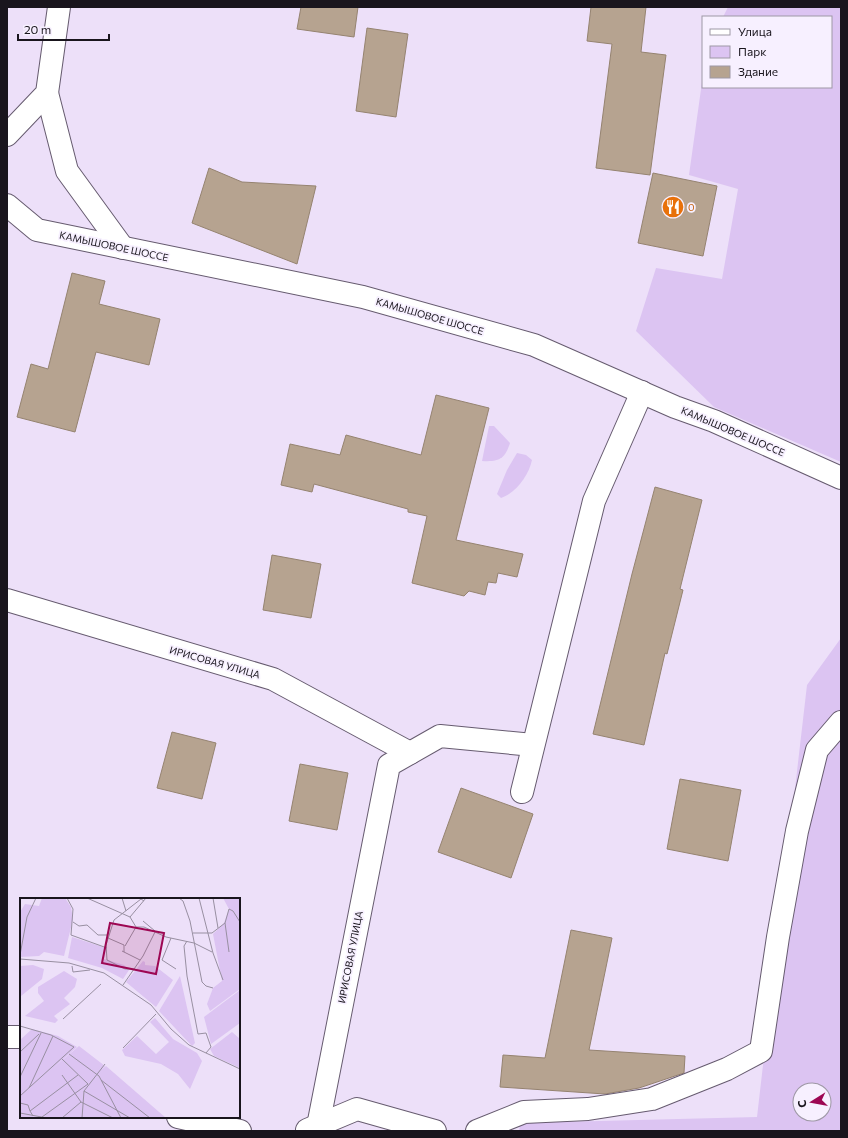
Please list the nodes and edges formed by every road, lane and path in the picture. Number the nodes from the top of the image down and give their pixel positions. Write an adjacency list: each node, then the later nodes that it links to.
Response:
1 (58, 7): 2 (street)
2 (46, 93): 3 (street); 5 (street)
3 (7, 135)
4 (7, 205): 5 (street, КАМЫШОВОЕ ШОССЕ)
5 (123, 248): 6 (street, КАМЫШОВОЕ ШОССЕ)
6 (642, 392): 7 (street, КАМЫШОВОЕ ШОССЕ); 10 (street)
7 (841, 478)
8 (7, 600): 11 (street, ИРИСОВАЯ УЛИЦА)
9 (841, 722): 16 (street)
10 (534, 745): 11 (street, ИРИСОВАЯ УЛИЦА); 12 (street)
11 (410, 753): 17 (street, ИРИСОВАЯ УЛИЦА)
12 (522, 792)
13 (7, 1037): 14 (street)
14 (20, 1037)
15 (182, 1118): 18 (street)
16 (521, 1122): 20 (street)
17 (312, 1128): 19 (street)
18 (240, 1131)
19 (435, 1131)
20 (477, 1131)

